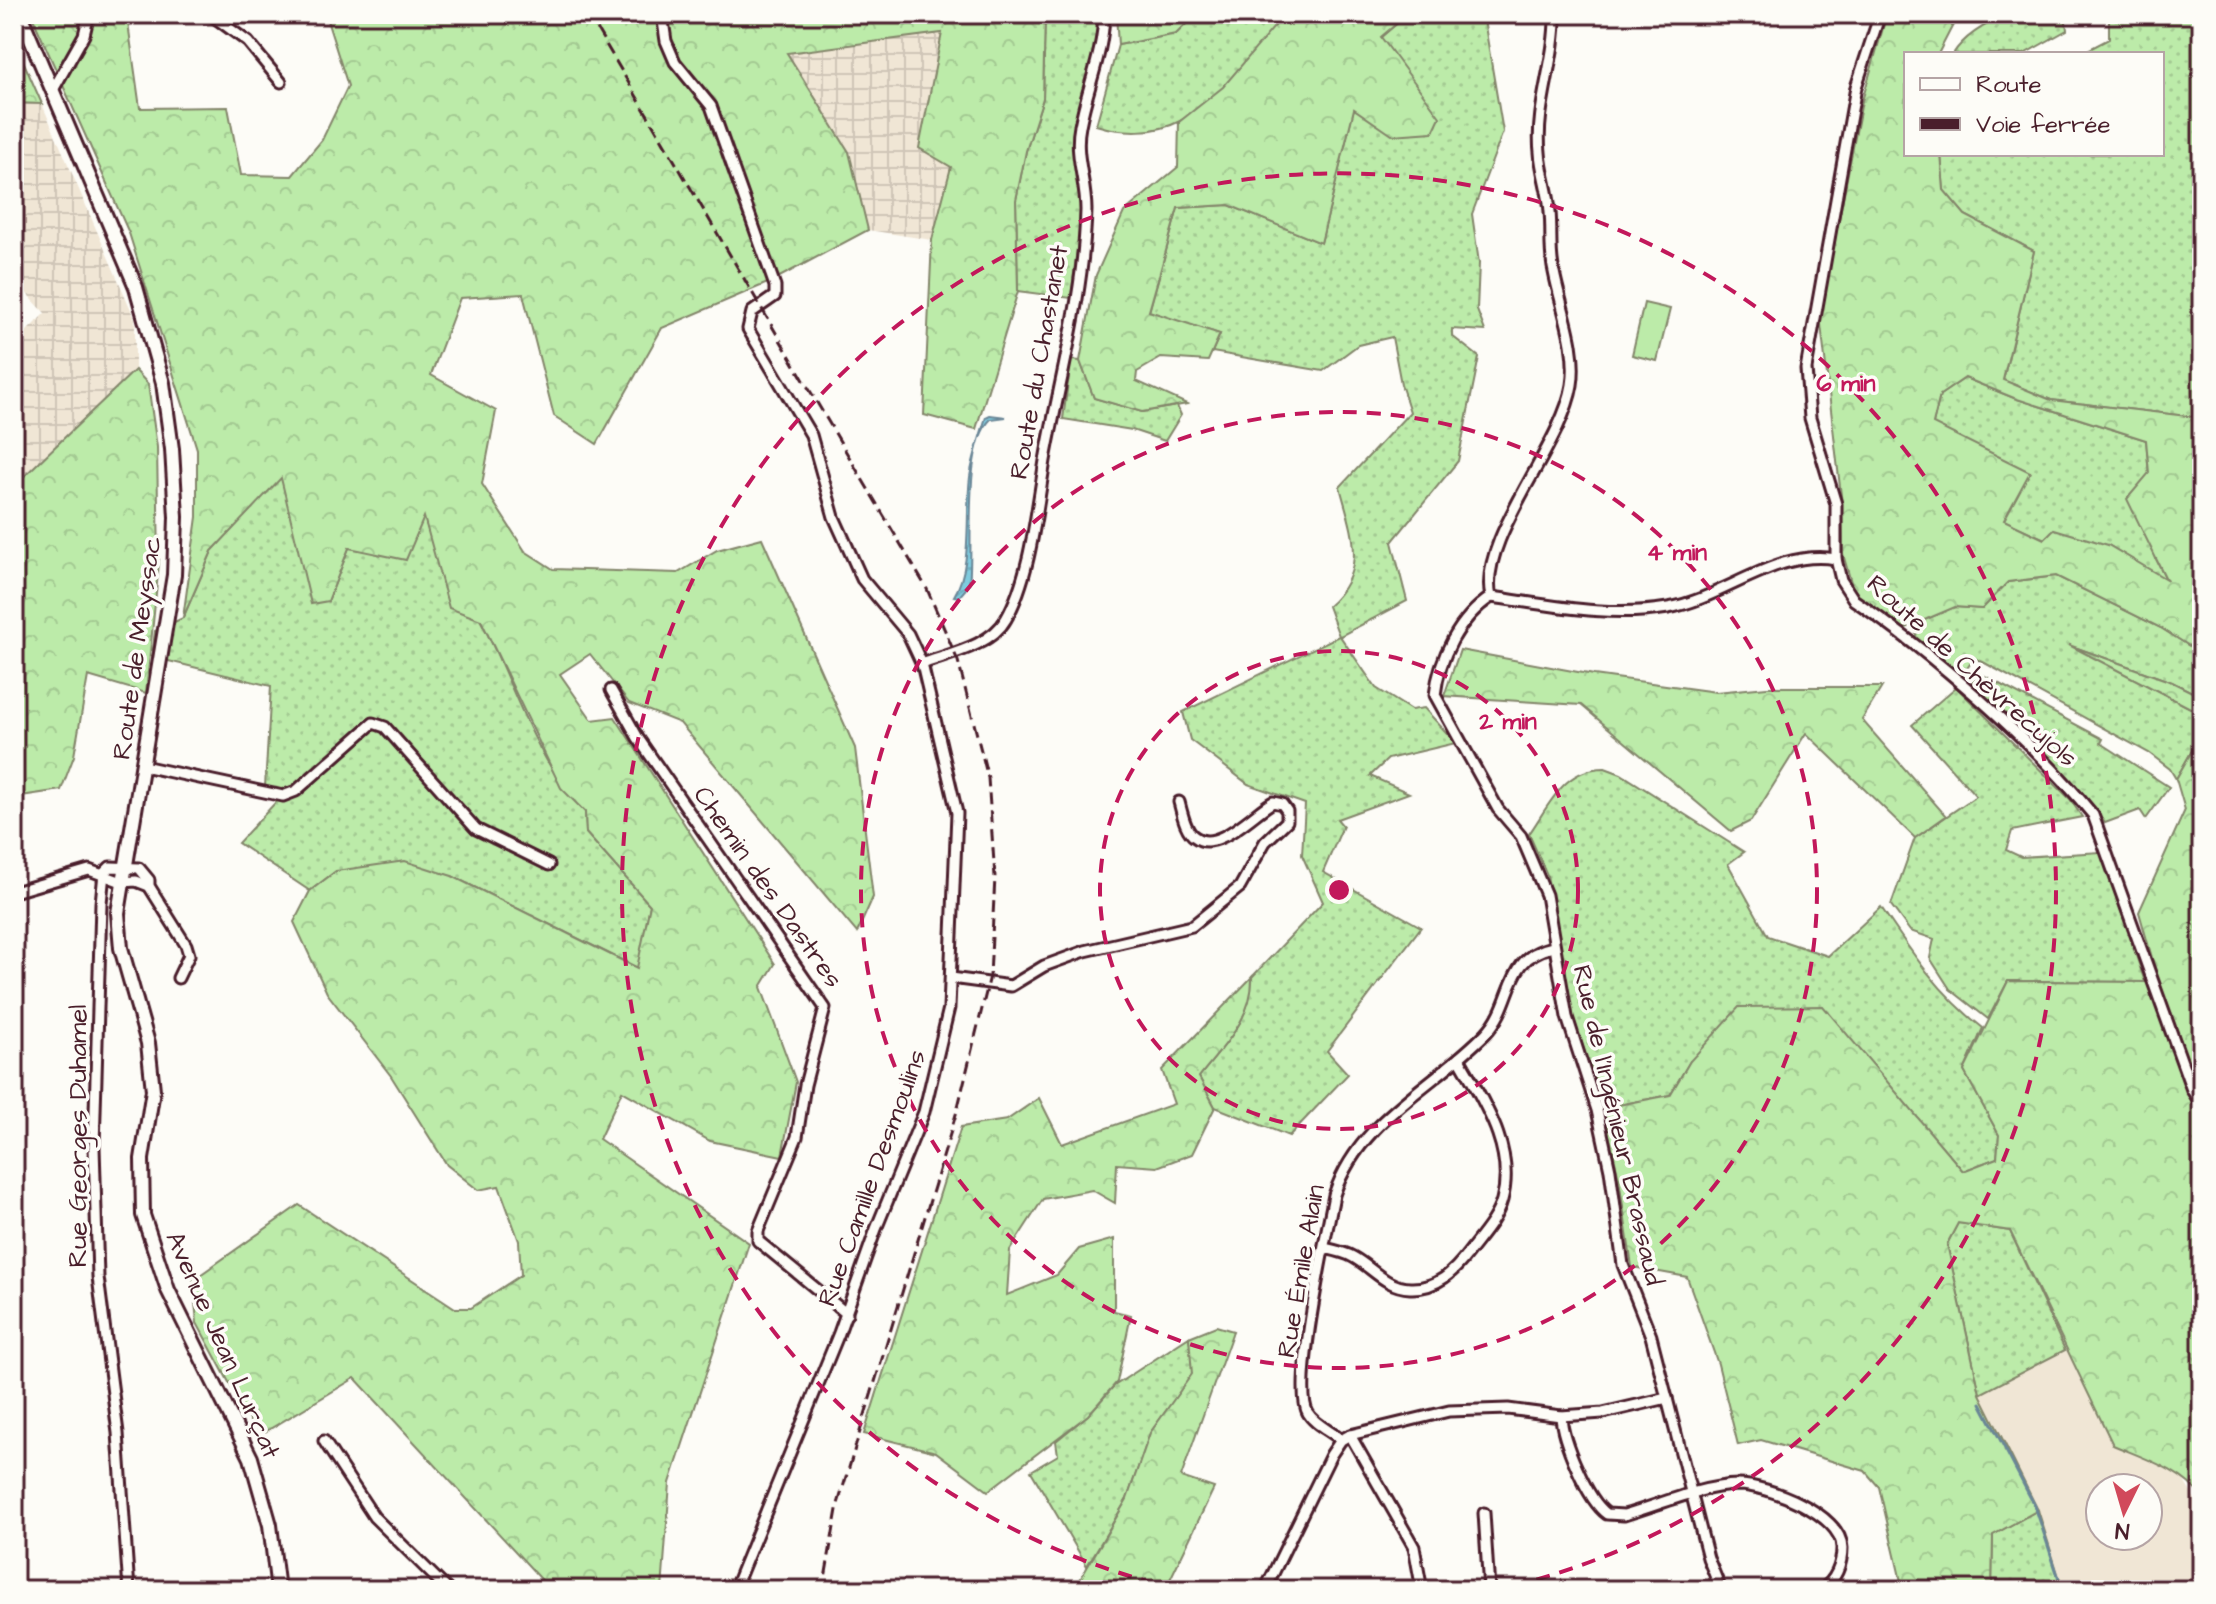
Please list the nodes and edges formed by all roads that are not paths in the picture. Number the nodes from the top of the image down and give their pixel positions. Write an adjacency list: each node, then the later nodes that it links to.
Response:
1 (20, 14): 9 (main road, Route de Meyssac)
2 (89, 14): 9 (street)
3 (210, 14): 8 (street)
4 (662, 14): 12 (street, Rue Camille Desmoulins)
5 (1104, 14): 12 (street, Route du Chastanet)
6 (1555, 14): 11 (street)
7 (1880, 14): 10 (street, Route de Chèvrecujols)
8 (281, 82)
9 (53, 90): 14 (main road, Route de Meyssac)
10 (1836, 559): 11 (street); 26 (street, Route de Chèvrecujols)
11 (1491, 597): 22 (street, Rue de l'Ingénieur Brassaud)
12 (922, 664): 24 (street, Rue Camille Desmoulins)
13 (611, 690): 28 (street, Chemin des Dastres)
14 (143, 766): 16 (street); 17 (main road, Route de Meyssac)
15 (1179, 802): 24 (street)
16 (549, 865)
17 (125, 866): 18 (street); 19 (main road, Route de Meyssac); 20 (street)
18 (104, 873): 19 (street); 21 (street); 36 (street, Rue Georges Duhamel)
19 (122, 882): 20 (street); 37 (main road, Avenue Jean Lurçat)
20 (149, 886): 23 (street)
21 (14, 892)
22 (1553, 947): 25 (street, Rue Émile Alain); 29 (street, Rue de l'Ingénieur Brassaud)
23 (178, 978)
24 (951, 978): 28 (street, Rue Camille Desmoulins)
25 (1459, 1058): 27 (street, Rue Émile Alain); 27 (street)
26 (2202, 1105)
27 (1324, 1248): 32 (street, Rue Émile Alain)
28 (847, 1314): 39 (street, Rue Camille Desmoulins)
29 (1667, 1398): 30 (street); 34 (street, Rue de l'Ingénieur Brassaud)
30 (1561, 1416): 31 (street); 34 (street)
31 (1350, 1435): 32 (street); 41 (street)
32 (1341, 1440): 40 (street)
33 (324, 1441): 38 (street)
34 (1693, 1495): 43 (street, Rue de l'Ingénieur Brassaud); 44 (street)
35 (1484, 1513): 42 (street)
36 (129, 1590)
37 (278, 1590)
38 (448, 1590)
39 (734, 1590)
40 (1265, 1590)
41 (1422, 1590)
42 (1489, 1590)
43 (1721, 1590)
44 (1821, 1590)

